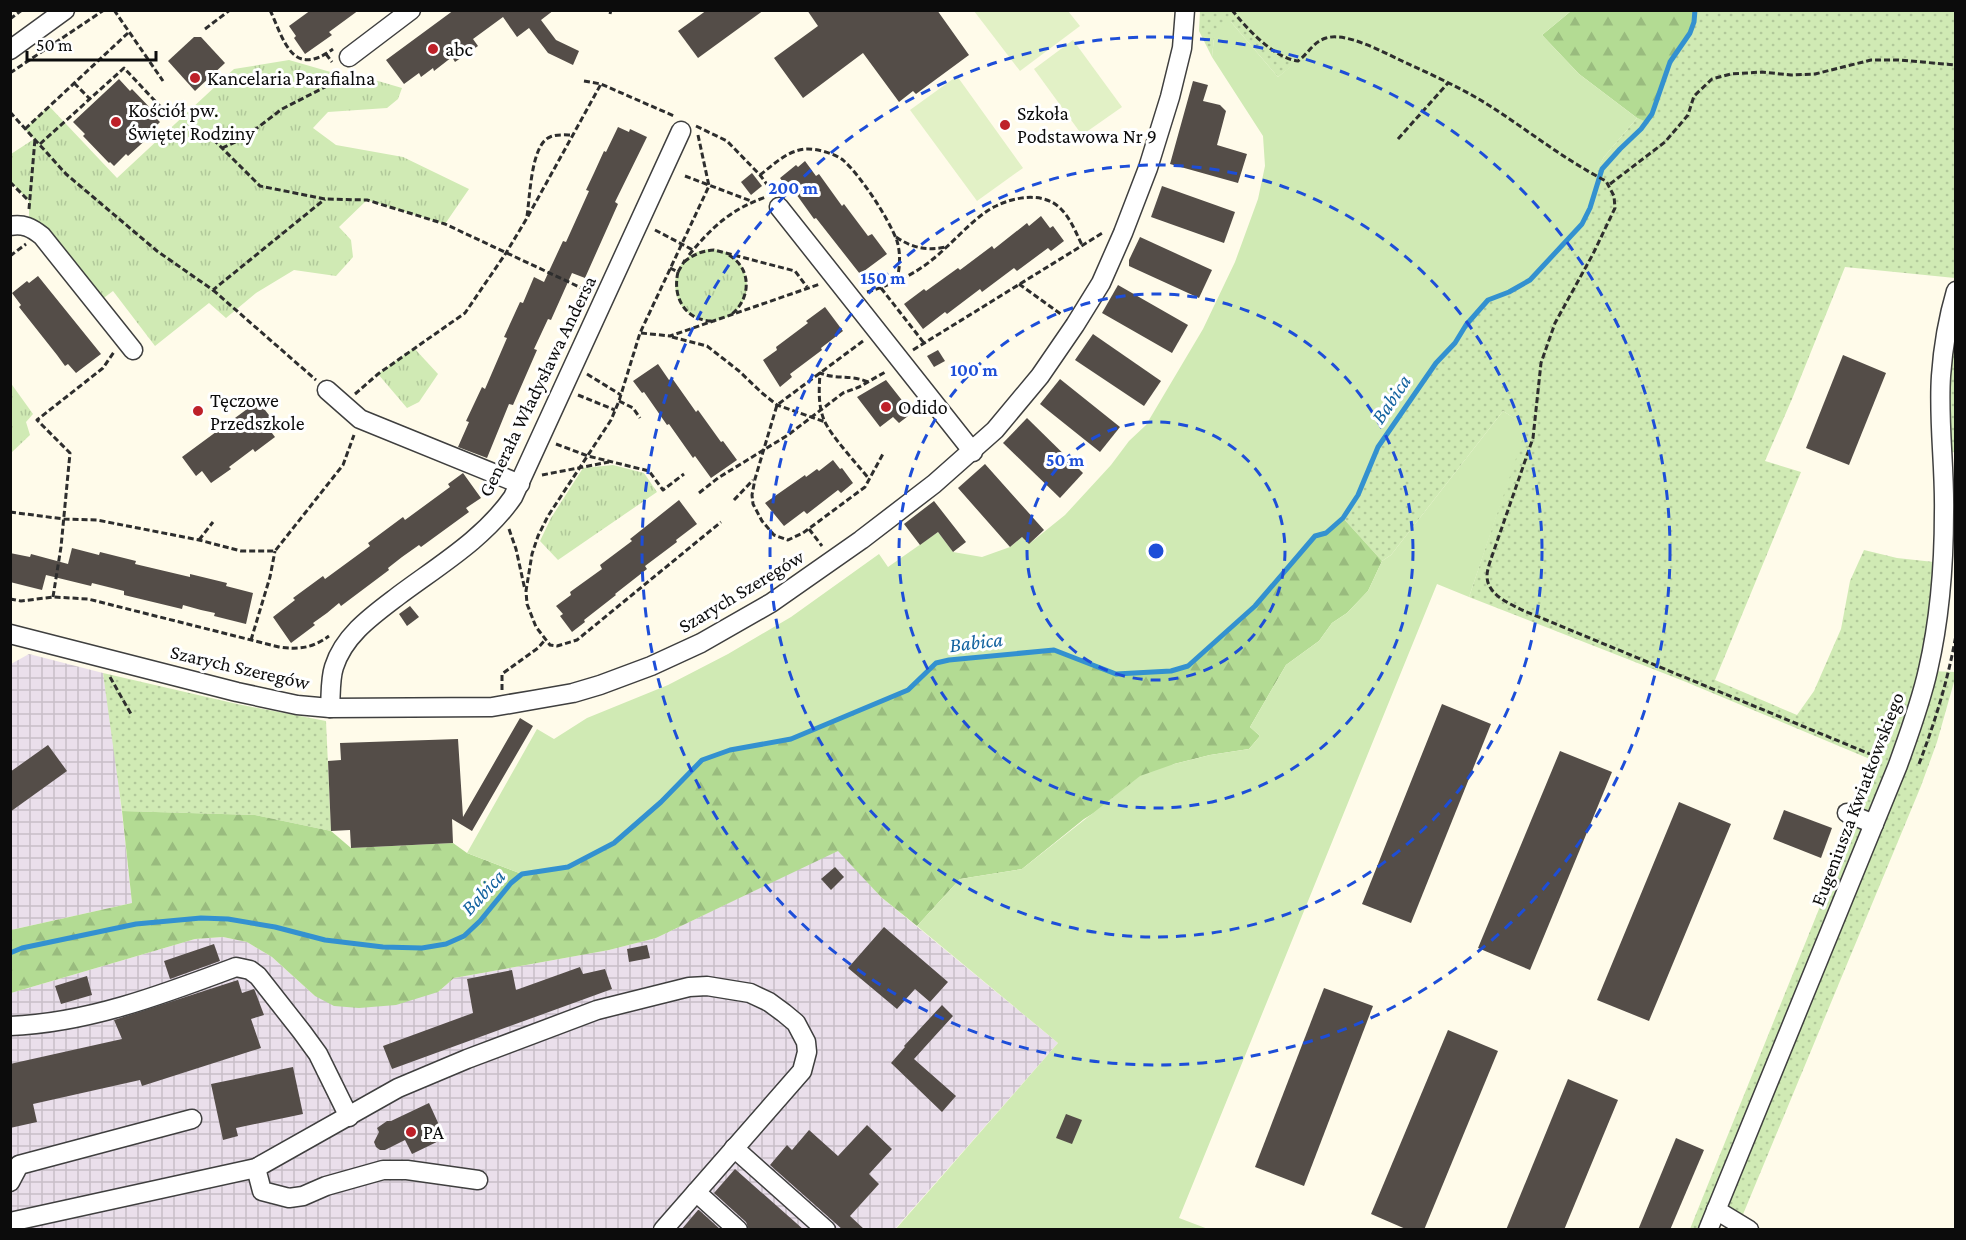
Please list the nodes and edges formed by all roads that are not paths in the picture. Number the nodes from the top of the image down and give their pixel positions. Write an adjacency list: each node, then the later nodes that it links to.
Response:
1 (65, 10): 4 (street)
2 (411, 10): 5 (street)
3 (1185, 10): 12 (street, Szarych Szeregów)
4 (10, 50)
5 (342, 52)
6 (688, 128): 13 (street, Generała Władysława Andersa)
7 (776, 200): 12 (street)
8 (10, 226): 10 (street)
9 (1956, 291): 17 (street, Eugeniusza Kwiatkowskiego)
10 (133, 350)
11 (327, 390): 13 (street)
12 (973, 452): 15 (street, Szarych Szeregów)
13 (521, 481): 15 (street, Generała Władysława Andersa)
14 (10, 634): 15 (street, Szarych Szeregów)
15 (330, 708)
16 (1847, 813): 17 (street)
17 (1874, 824): 26 (street, Eugeniusza Kwiatkowskiego)
18 (10, 1026): 19 (street)
19 (349, 1117): 21 (street); 22 (street)
20 (192, 1119): 24 (street)
21 (734, 1148): 25 (street); 30 (street)
22 (256, 1168): 23 (street); 27 (street)
23 (478, 1180)
24 (10, 1182)
25 (696, 1192): 28 (street); 29 (street)
26 (1716, 1210): 31 (street, Eugeniusza Kwiatkowskiego); 32 (street)
27 (10, 1222)
28 (663, 1230)
29 (738, 1230)
30 (826, 1230)
31 (1708, 1230)
32 (1749, 1230)

